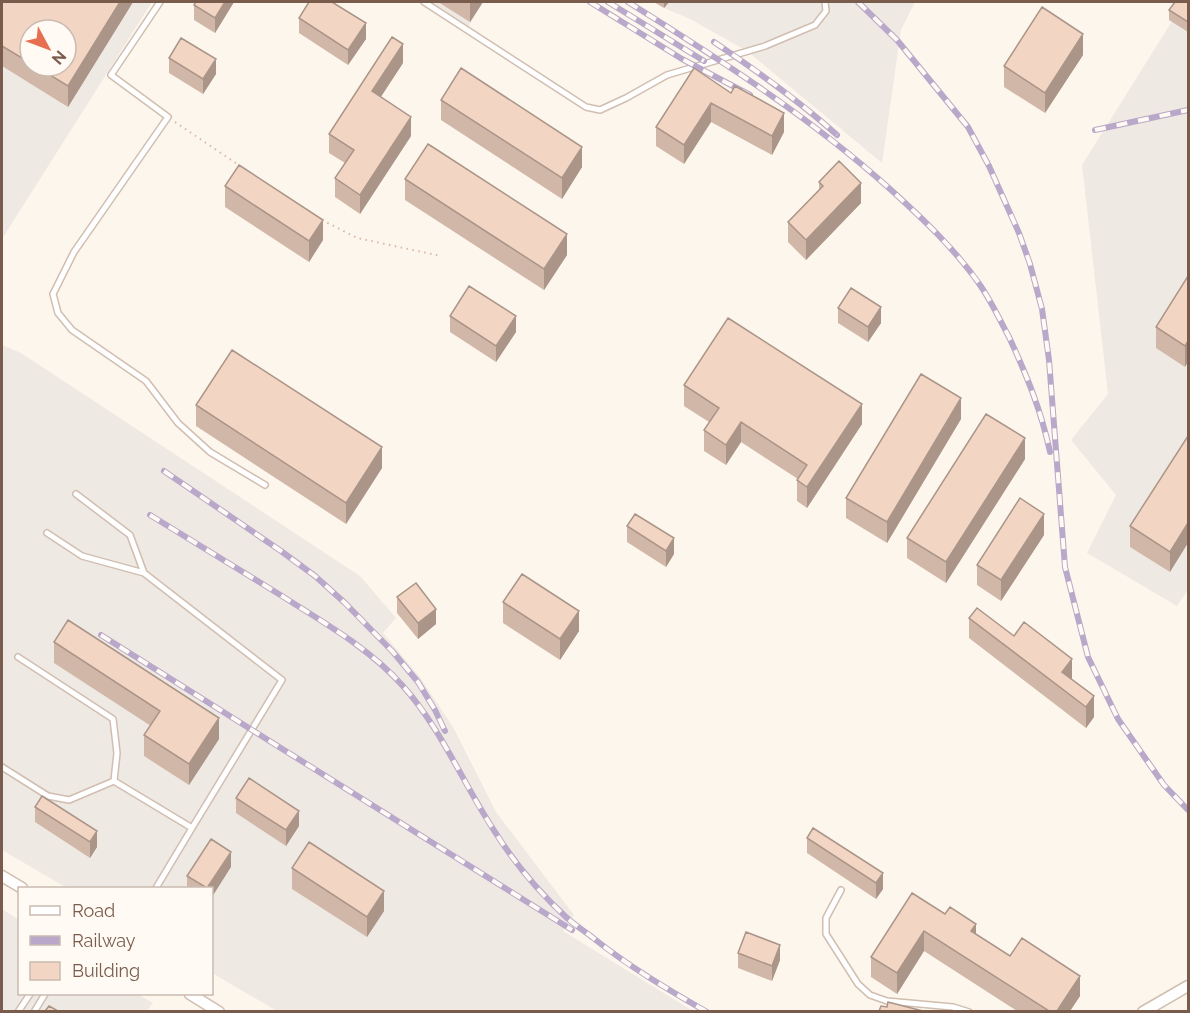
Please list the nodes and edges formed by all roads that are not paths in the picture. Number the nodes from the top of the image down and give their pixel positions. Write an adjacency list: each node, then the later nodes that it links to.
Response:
1 (160, 2): 4 (lane)
2 (424, 2): 3 (lane)
3 (825, 2)
4 (265, 485)
5 (76, 494): 7 (lane)
6 (47, 533): 7 (lane)
7 (144, 573): 11 (lane)
8 (18, 657): 10 (lane)
9 (2, 767): 10 (lane)
10 (114, 781): 11 (lane)
11 (192, 828): 14 (lane)
12 (2, 876): 13 (street)
13 (20, 887)
14 (157, 887)
15 (841, 890): 23 (lane)
16 (1188, 986): 24 (street)
17 (29, 995): 20 (lane)
18 (44, 995): 21 (lane)
19 (193, 995): 22 (street)
20 (18, 1011)
21 (34, 1011)
22 (219, 1011)
23 (969, 1011)
24 (1143, 1011)

